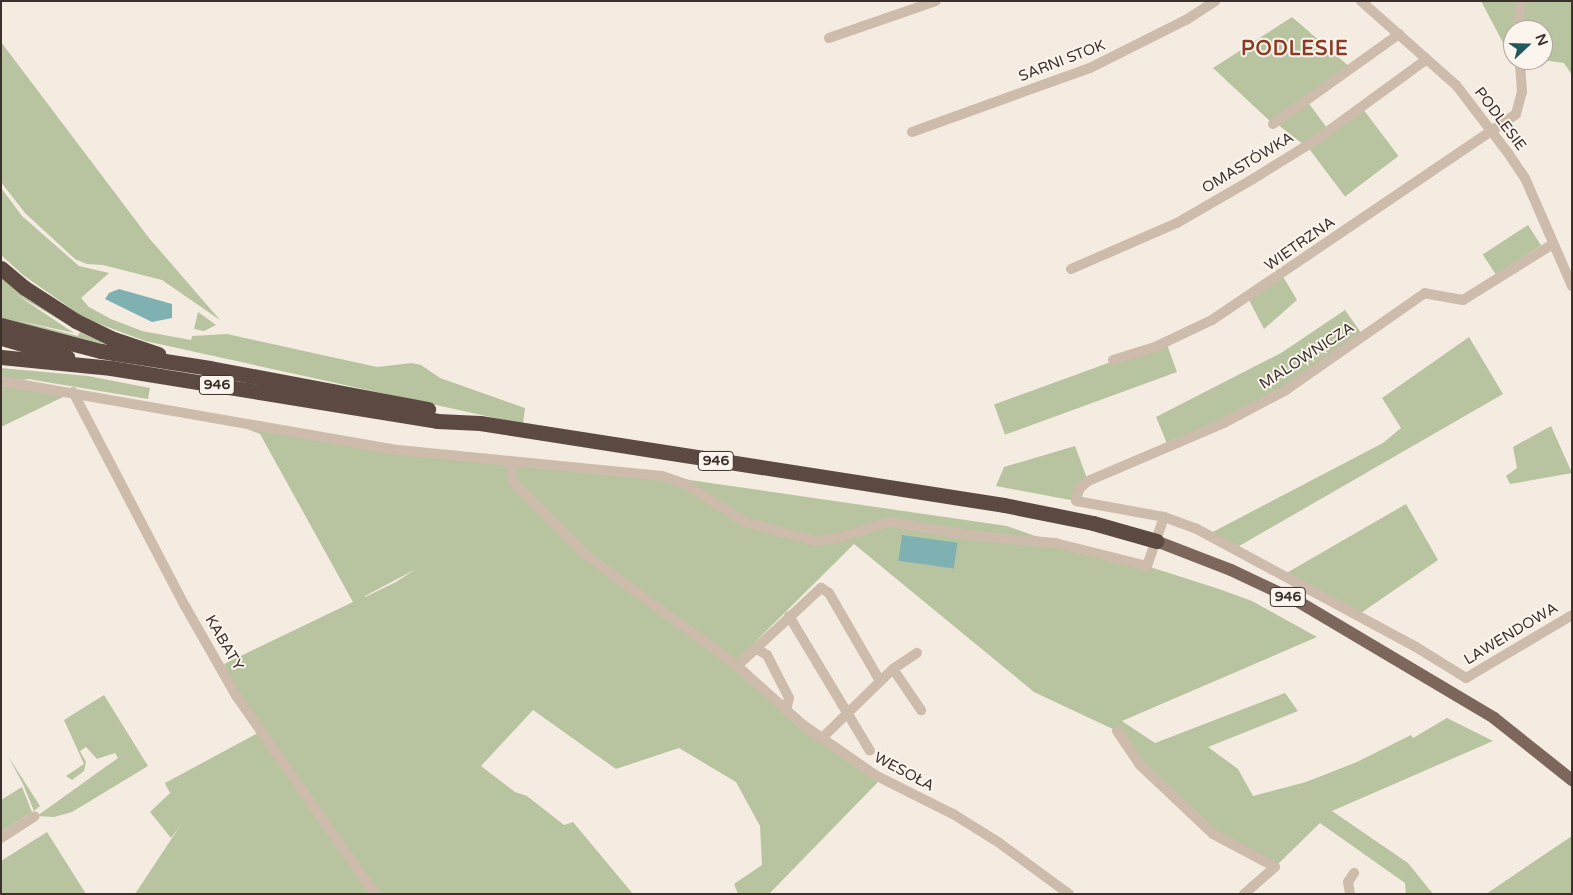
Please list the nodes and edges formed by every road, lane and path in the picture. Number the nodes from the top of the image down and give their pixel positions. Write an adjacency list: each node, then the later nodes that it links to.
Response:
1 (936, 1): 7 (street)
2 (1215, 1): 11 (street, SARNI STOK)
3 (1361, 1): 6 (street, PODLESIE)
4 (1521, 1): 5 (street)
5 (1519, 20)
6 (1399, 34): 8 (street, PODLESIE); 10 (street)
7 (829, 38)
8 (1427, 59): 12 (street, PODLESIE); 15 (street, OMASTÓWKA)
9 (1520, 70): 12 (street, WIETRZNA)
10 (1273, 124)
11 (912, 132)
12 (1492, 132): 13 (street, PODLESIE); 20 (street, WIETRZNA)
13 (1553, 244): 16 (street, PODLESIE); 27 (street, MALOWNICZA)
14 (1, 268): 22 (highway)
15 (1071, 269)
16 (1572, 286)
17 (1, 325): 22 (highway)
18 (1, 338): 21 (highway)
19 (1, 357): 21 (highway)
20 (1113, 360)
21 (112, 368): 25 (highway, 946)
22 (210, 368): 25 (highway, 946)
23 (1, 381): 24 (street)
24 (73, 392): 26 (street); 46 (street, KABATY)
25 (480, 424): 28 (highway, 946)
26 (510, 463): 28 (street); 33 (street, WESOŁA)
27 (1164, 517): 28 (street); 29 (street, LAWENDOWA)
28 (1156, 540): 42 (main road, 946)
29 (1572, 615)
30 (789, 616): 31 (street); 35 (street); 38 (street)
31 (755, 648): 33 (street); 36 (street)
32 (917, 653): 34 (street)
33 (735, 664): 36 (street, WESOŁA)
34 (893, 668): 35 (street); 37 (street)
35 (880, 681): 38 (street)
36 (786, 710): 40 (street, WESOŁA)
37 (921, 710)
38 (845, 713): 40 (street); 41 (street)
39 (1117, 732): 48 (street)
40 (821, 739): 47 (street, WESOŁA)
41 (870, 751)
42 (1572, 780)
43 (35, 816): 44 (street)
44 (1, 838)
45 (1354, 873): 49 (street)
46 (375, 894)
47 (1069, 894)
48 (1244, 894)
49 (1350, 894)

